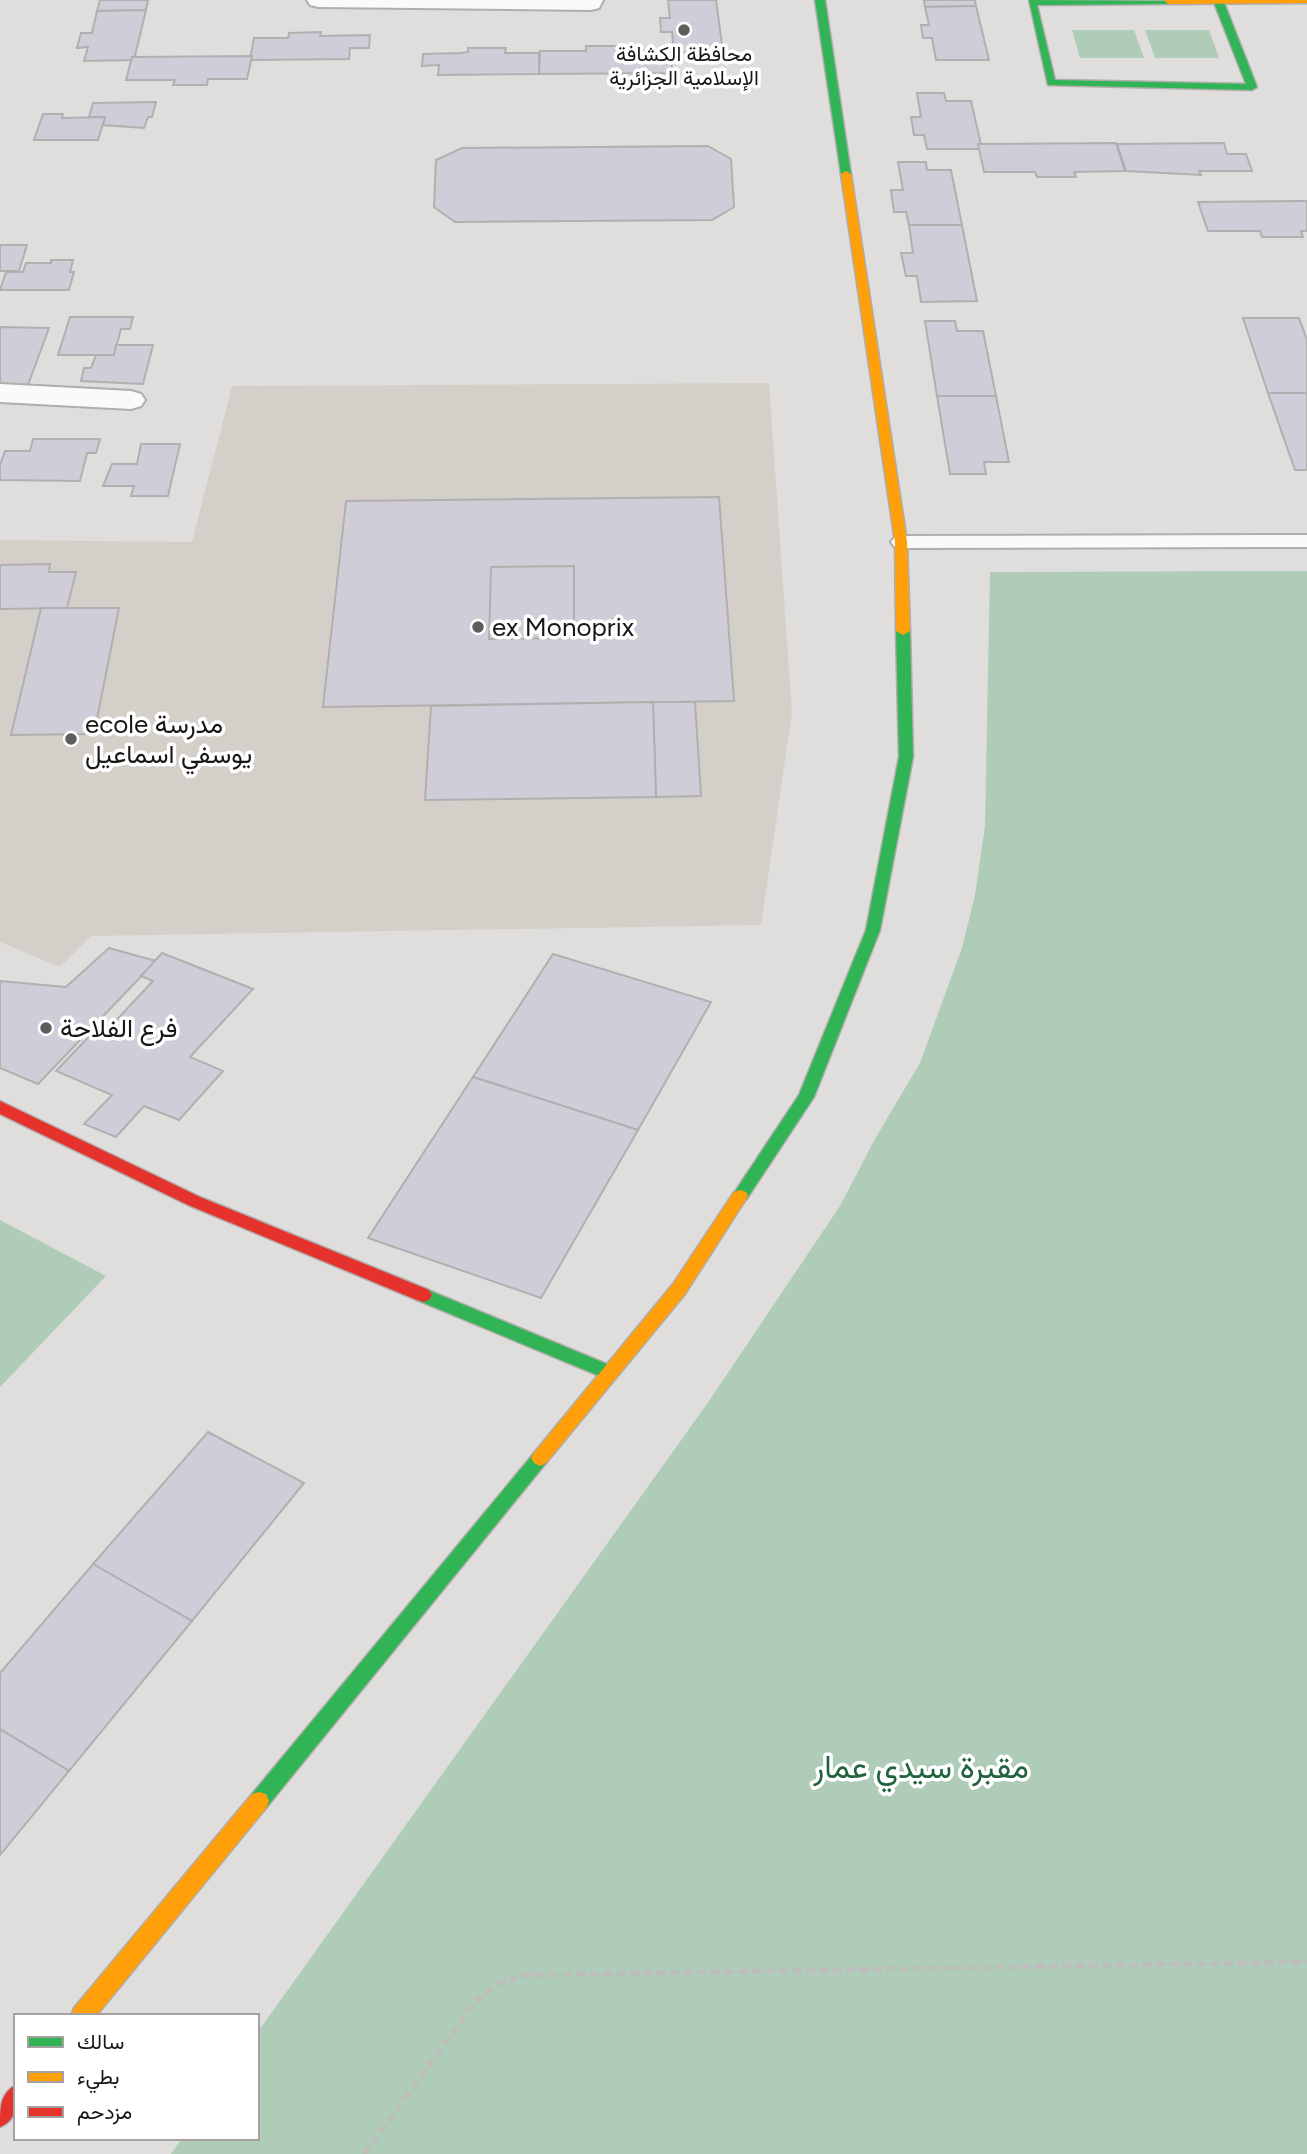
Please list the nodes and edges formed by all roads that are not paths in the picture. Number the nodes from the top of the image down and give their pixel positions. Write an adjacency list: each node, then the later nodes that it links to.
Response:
1 (318, 0): 2 (street)
2 (592, 0)
3 (820, 0): 9 (main road)
4 (1307, 0): 5 (main road)
5 (1218, 1): 5 (main road)
6 (0, 393): 7 (street)
7 (131, 400)
8 (1307, 541): 9 (lane)
9 (901, 542): 11 (main road)
10 (0, 1107): 11 (main road)
11 (608, 1372): 12 (main road)
12 (84, 2014)
13 (14, 2098): 14 (main road)
14 (0, 2116)

